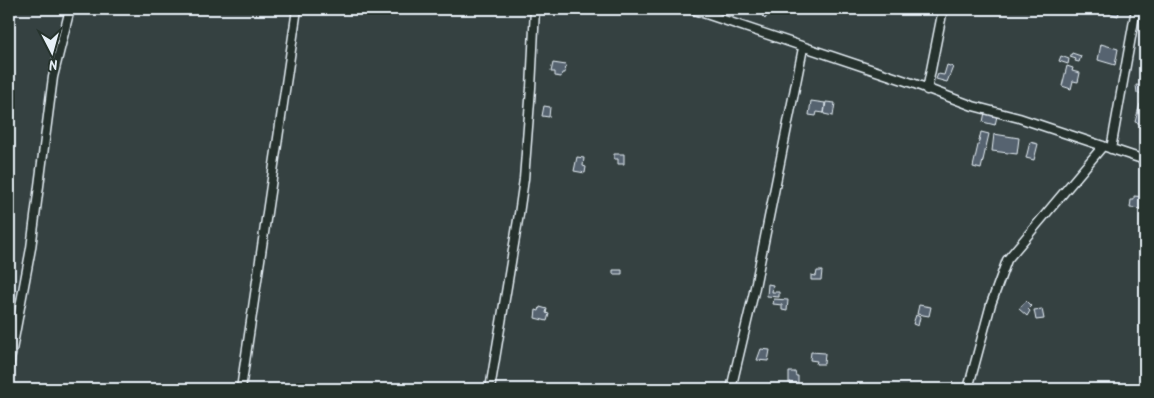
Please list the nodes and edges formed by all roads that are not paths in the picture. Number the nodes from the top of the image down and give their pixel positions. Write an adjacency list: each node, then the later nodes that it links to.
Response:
1 (70, 9): 12 (street)
2 (297, 9): 13 (street)
3 (535, 9): 14 (street)
4 (691, 9): 7 (street)
5 (943, 9): 9 (street)
6 (1136, 9): 10 (street)
7 (718, 13): 8 (street)
8 (803, 48): 9 (street); 15 (street)
9 (927, 90): 10 (street)
10 (1107, 148): 11 (street); 16 (street)
11 (1145, 160)
12 (9, 366)
13 (241, 389)
14 (490, 389)
15 (731, 389)
16 (968, 389)

